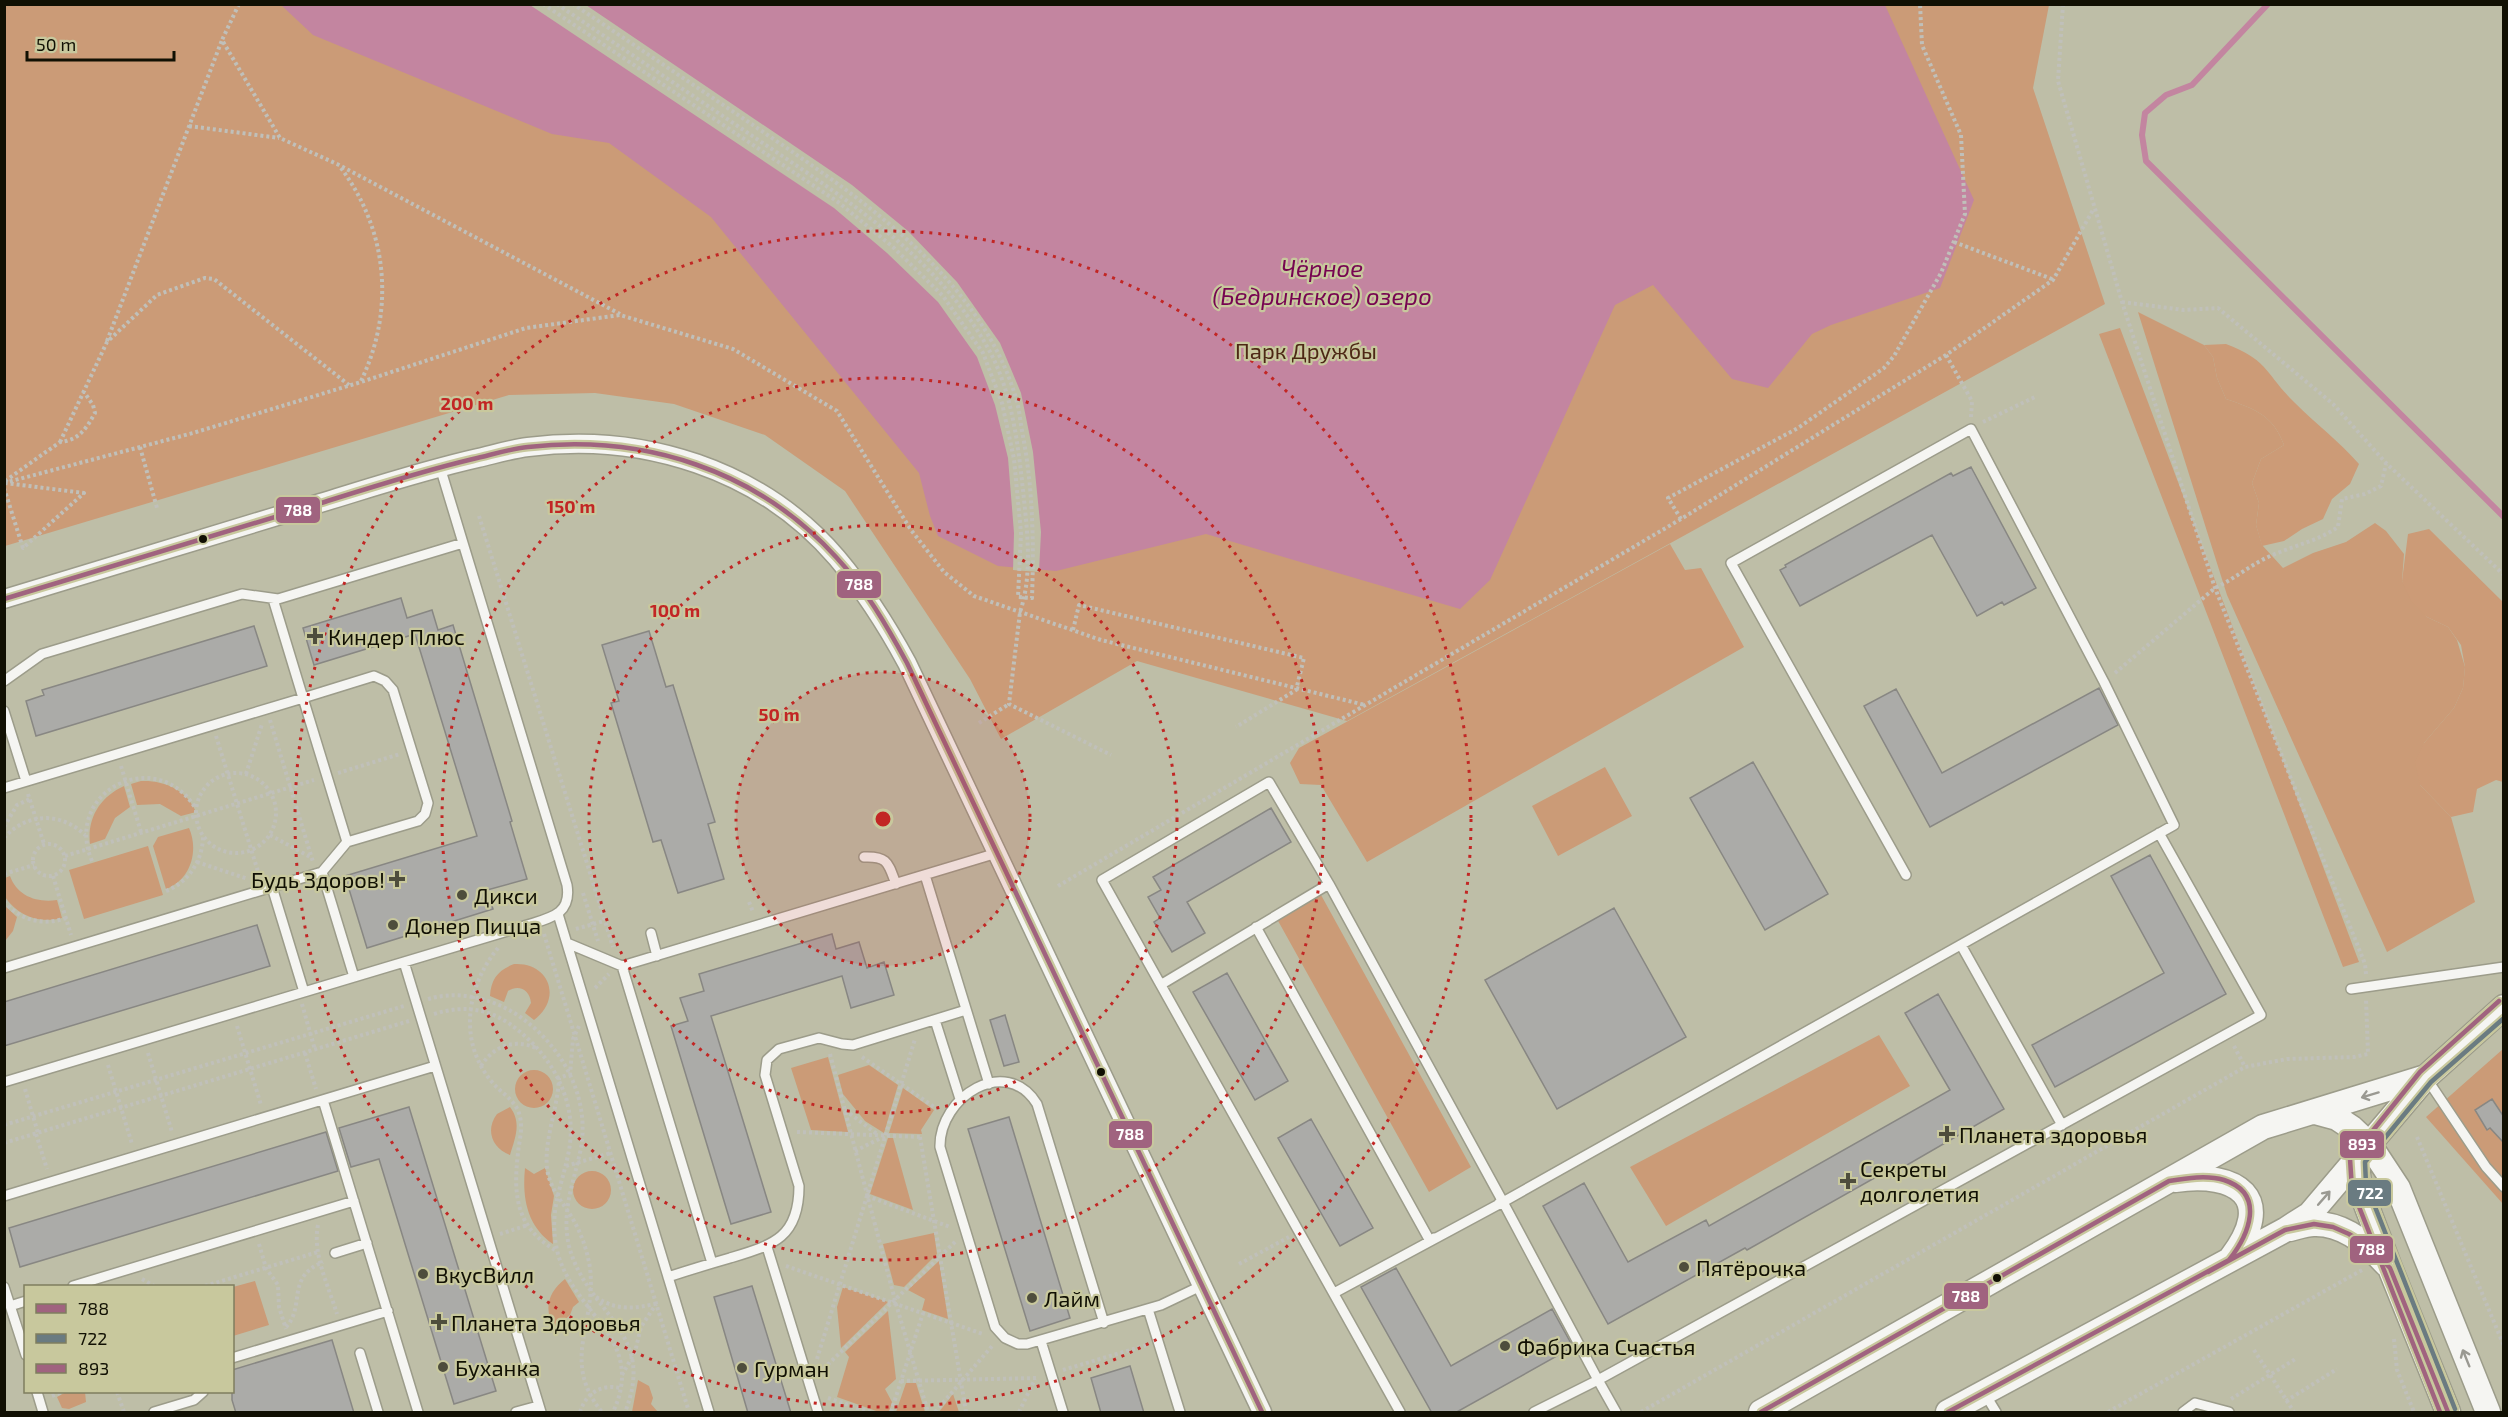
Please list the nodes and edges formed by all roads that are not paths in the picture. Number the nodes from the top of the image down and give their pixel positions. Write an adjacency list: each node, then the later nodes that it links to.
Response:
1 (440, 467): 2 (lane); 3 (street); 12 (street)
2 (463, 543): 4 (lane); 20 (lane)
3 (4, 599)
4 (273, 599): 5 (lane); 6 (lane)
5 (4, 681)
6 (303, 698): 8 (lane); 11 (lane); 11 (lane)
7 (4, 711): 8 (lane)
8 (25, 782): 9 (lane)
9 (4, 788)
10 (2159, 833): 16 (lane); 24 (lane); 44 (lane)
11 (347, 842): 14 (lane)
12 (997, 853): 15 (lane); 61 (street)
13 (864, 857): 17 (lane)
14 (320, 873): 19 (lane); 30 (lane)
15 (925, 875): 17 (lane); 35 (lane)
16 (1906, 875)
17 (896, 884): 25 (lane)
18 (1329, 884): 21 (lane); 31 (lane); 50 (lane)
19 (272, 888): 29 (lane); 33 (lane)
20 (558, 914): 23 (lane); 26 (lane)
21 (1256, 927): 31 (lane); 52 (lane)
22 (651, 933): 25 (lane)
23 (567, 943): 27 (lane); 59 (lane)
24 (1961, 945): 44 (lane); 50 (lane)
25 (657, 956): 27 (lane)
26 (404, 962): 30 (lane); 37 (lane)
27 (620, 966): 57 (lane)
28 (2504, 967): 32 (lane)
29 (4, 968)
30 (354, 977): 33 (lane)
31 (1162, 984): 63 (lane)
32 (2351, 988)
33 (301, 993): 39 (lane)
34 (2504, 1007): 38 (main road)
35 (966, 1010): 36 (lane); 40 (lane)
36 (935, 1020): 41 (lane); 54 (lane)
37 (435, 1066): 42 (lane); 77 (lane)
38 (2426, 1077): 43 (main road, one-way to 43); 45 (main road); 47 (lane)
39 (4, 1082)
40 (989, 1084): 41 (lane); 68 (lane)
41 (960, 1099): 69 (lane)
42 (321, 1100): 48 (lane); 49 (lane)
43 (2315, 1112): 45 (main road); 46 (main road)
44 (2062, 1125): 73 (lane)
45 (2363, 1152): 51 (main road, one-way to 45); 58 (main road); 96 (main road, one-way to 45)
46 (2169, 1181): 56 (main road); 91 (main road)
47 (2504, 1187)
48 (4, 1196)
49 (354, 1201): 53 (lane); 60 (lane)
50 (1503, 1202): 52 (lane); 73 (lane)
51 (2285, 1230): 56 (main road); 58 (main road)
52 (1430, 1240): 63 (lane)
53 (367, 1243): 55 (lane); 67 (lane)
54 (767, 1246): 57 (lane); 84 (lane)
55 (335, 1253)
56 (2229, 1260): 76 (main road)
57 (712, 1263): 59 (lane)
58 (2379, 1273): 95 (main road)
59 (668, 1277): 83 (lane)
60 (80, 1285)
61 (1203, 1285): 66 (lane); 87 (street)
62 (4, 1287): 65 (lane)
63 (1334, 1293): 88 (lane)
64 (24, 1302): 65 (lane)
65 (10, 1306): 70 (lane)
66 (1148, 1309): 68 (lane); 86 (lane)
67 (388, 1311): 72 (lane); 81 (lane)
68 (1104, 1323): 69 (lane)
69 (1041, 1341): 85 (lane)
70 (24, 1349)
71 (360, 1353): 80 (lane)
72 (234, 1357)
73 (1598, 1380): 89 (lane); 90 (lane)
74 (37, 1393): 78 (lane)
75 (202, 1393): 79 (lane)
76 (1990, 1402): 92 (main road)
77 (540, 1409): 82 (lane)
78 (43, 1413)
79 (154, 1413)
80 (378, 1413)
81 (418, 1413)
82 (516, 1413)
83 (709, 1413)
84 (818, 1413)
85 (1062, 1413)
86 (1179, 1413)
87 (1262, 1413)
88 (1400, 1413)
89 (1534, 1413)
90 (1616, 1413)
91 (1761, 1413)
92 (1948, 1413)
93 (2183, 1413): 94 (lane)
94 (2229, 1413)
95 (2448, 1413)
96 (2488, 1413)

